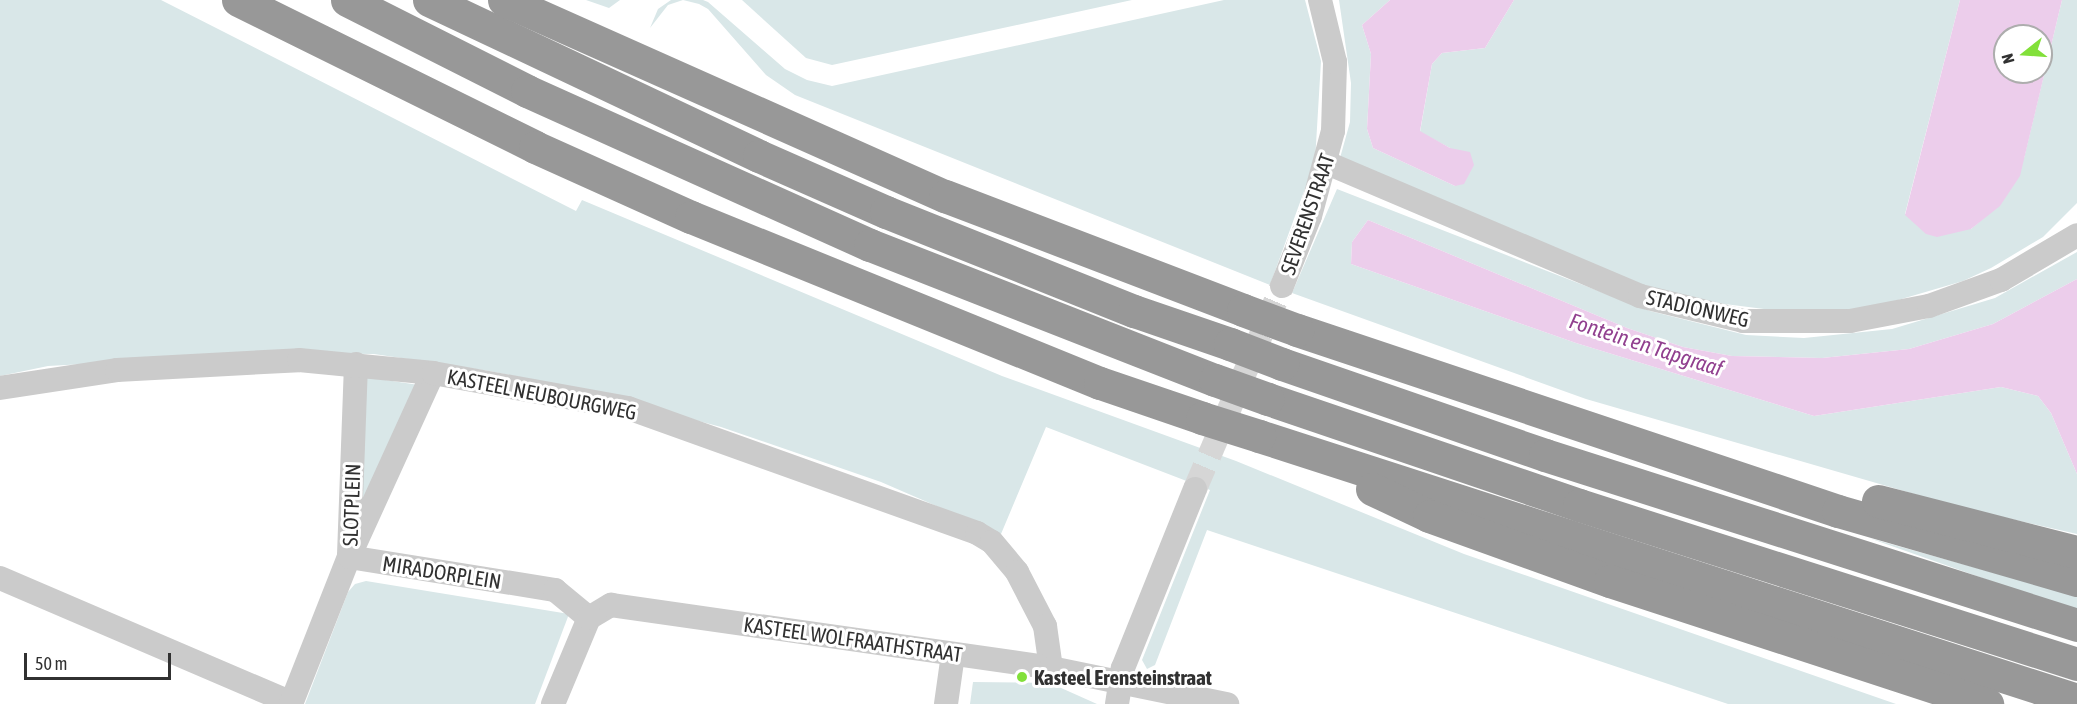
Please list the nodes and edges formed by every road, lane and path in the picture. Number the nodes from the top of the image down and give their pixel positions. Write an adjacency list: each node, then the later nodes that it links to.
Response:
1 (238, 0): 13 (highway, bridge)
2 (347, 0): 22 (highway, bridge)
3 (429, 0): 20 (highway, bridge)
4 (504, 0): 12 (highway, bridge)
5 (1320, 0): 6 (street, SEVERENSTRAAT)
6 (1327, 163): 7 (street, STADIONWEG); 8 (street, SEVERENSTRAAT)
7 (2077, 235)
8 (1282, 286)
9 (356, 364): 10 (street, KASTEEL NEUBOURGWEG); 11 (street, KASTEEL NEUBOURGWEG); 16 (street, SLOTPLEIN)
10 (432, 373): 16 (street, SLOTPLEIN); 23 (street, KASTEEL NEUBOURGWEG)
11 (0, 388)
12 (1578, 425): 15 (highway); 18 (highway)
13 (1259, 436): 25 (highway); 31 (highway)
14 (1195, 489): 24 (street)
15 (2077, 552)
16 (348, 557): 19 (street, MIRADORPLEIN); 26 (street)
17 (0, 578): 26 (street)
18 (2077, 580)
19 (589, 618): 21 (street, KASTEEL WOLFRAATHSTRAAT); 27 (street)
20 (2077, 625)
21 (953, 654): 23 (street, KASTEEL WOLFRAATHSTRAAT); 28 (street)
22 (2077, 664)
23 (1051, 668): 24 (street, KASTEEL WOLFRAATHSTRAAT)
24 (1120, 680): 29 (street); 30 (street, KASTEEL WOLFRAATHSTRAAT)
25 (2077, 700)
26 (291, 704)
27 (553, 704)
28 (946, 704)
29 (1117, 704)
30 (1227, 704)
31 (1987, 704)

